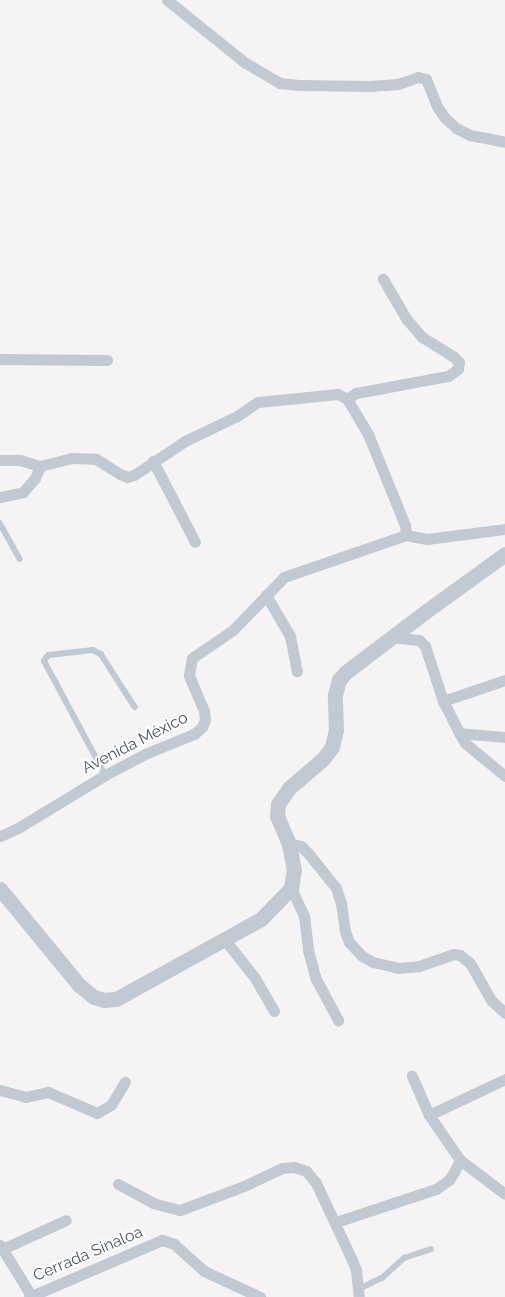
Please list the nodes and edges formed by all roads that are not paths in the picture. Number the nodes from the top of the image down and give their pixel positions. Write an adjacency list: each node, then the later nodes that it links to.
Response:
1 (166, 0): 2 (street)
2 (505, 142)
3 (383, 279): 6 (street)
4 (0, 359): 5 (street)
5 (107, 360)
6 (347, 399): 8 (street); 13 (street)
7 (0, 460): 9 (street)
8 (153, 461): 9 (street); 14 (street)
9 (40, 466): 10 (street)
10 (0, 497)
11 (0, 523): 16 (lane)
12 (505, 529): 13 (street, Avenida México)
13 (406, 535): 17 (street, Avenida México)
14 (195, 542)
15 (505, 554): 18 (street)
16 (20, 559)
17 (266, 595): 19 (street); 25 (street, Avenida México)
18 (391, 637): 21 (street); 28 (street)
19 (297, 671)
20 (505, 680): 21 (street)
21 (443, 701): 23 (street)
22 (135, 708): 25 (lane)
23 (459, 733): 24 (street); 26 (street)
24 (505, 737)
25 (105, 775): 27 (street, Avenida México)
26 (505, 776)
27 (0, 836)
28 (288, 844): 29 (street); 33 (street)
29 (291, 888): 31 (street); 34 (street)
30 (0, 889): 31 (street)
31 (225, 940): 32 (street)
32 (274, 1011)
33 (505, 1013)
34 (338, 1020)
35 (412, 1076): 39 (street)
36 (505, 1078): 39 (street)
37 (125, 1082): 38 (street)
38 (0, 1090)
39 (430, 1115): 40 (street)
40 (460, 1160): 42 (street); 44 (street)
41 (118, 1184): 44 (street)
42 (505, 1194)
43 (66, 1220): 45 (street)
44 (336, 1222): 47 (street)
45 (1, 1248): 48 (street)
46 (431, 1250): 47 (lane)
47 (359, 1293)
48 (31, 1297): 49 (street, Cerrada Sinaloa)
49 (260, 1297)

